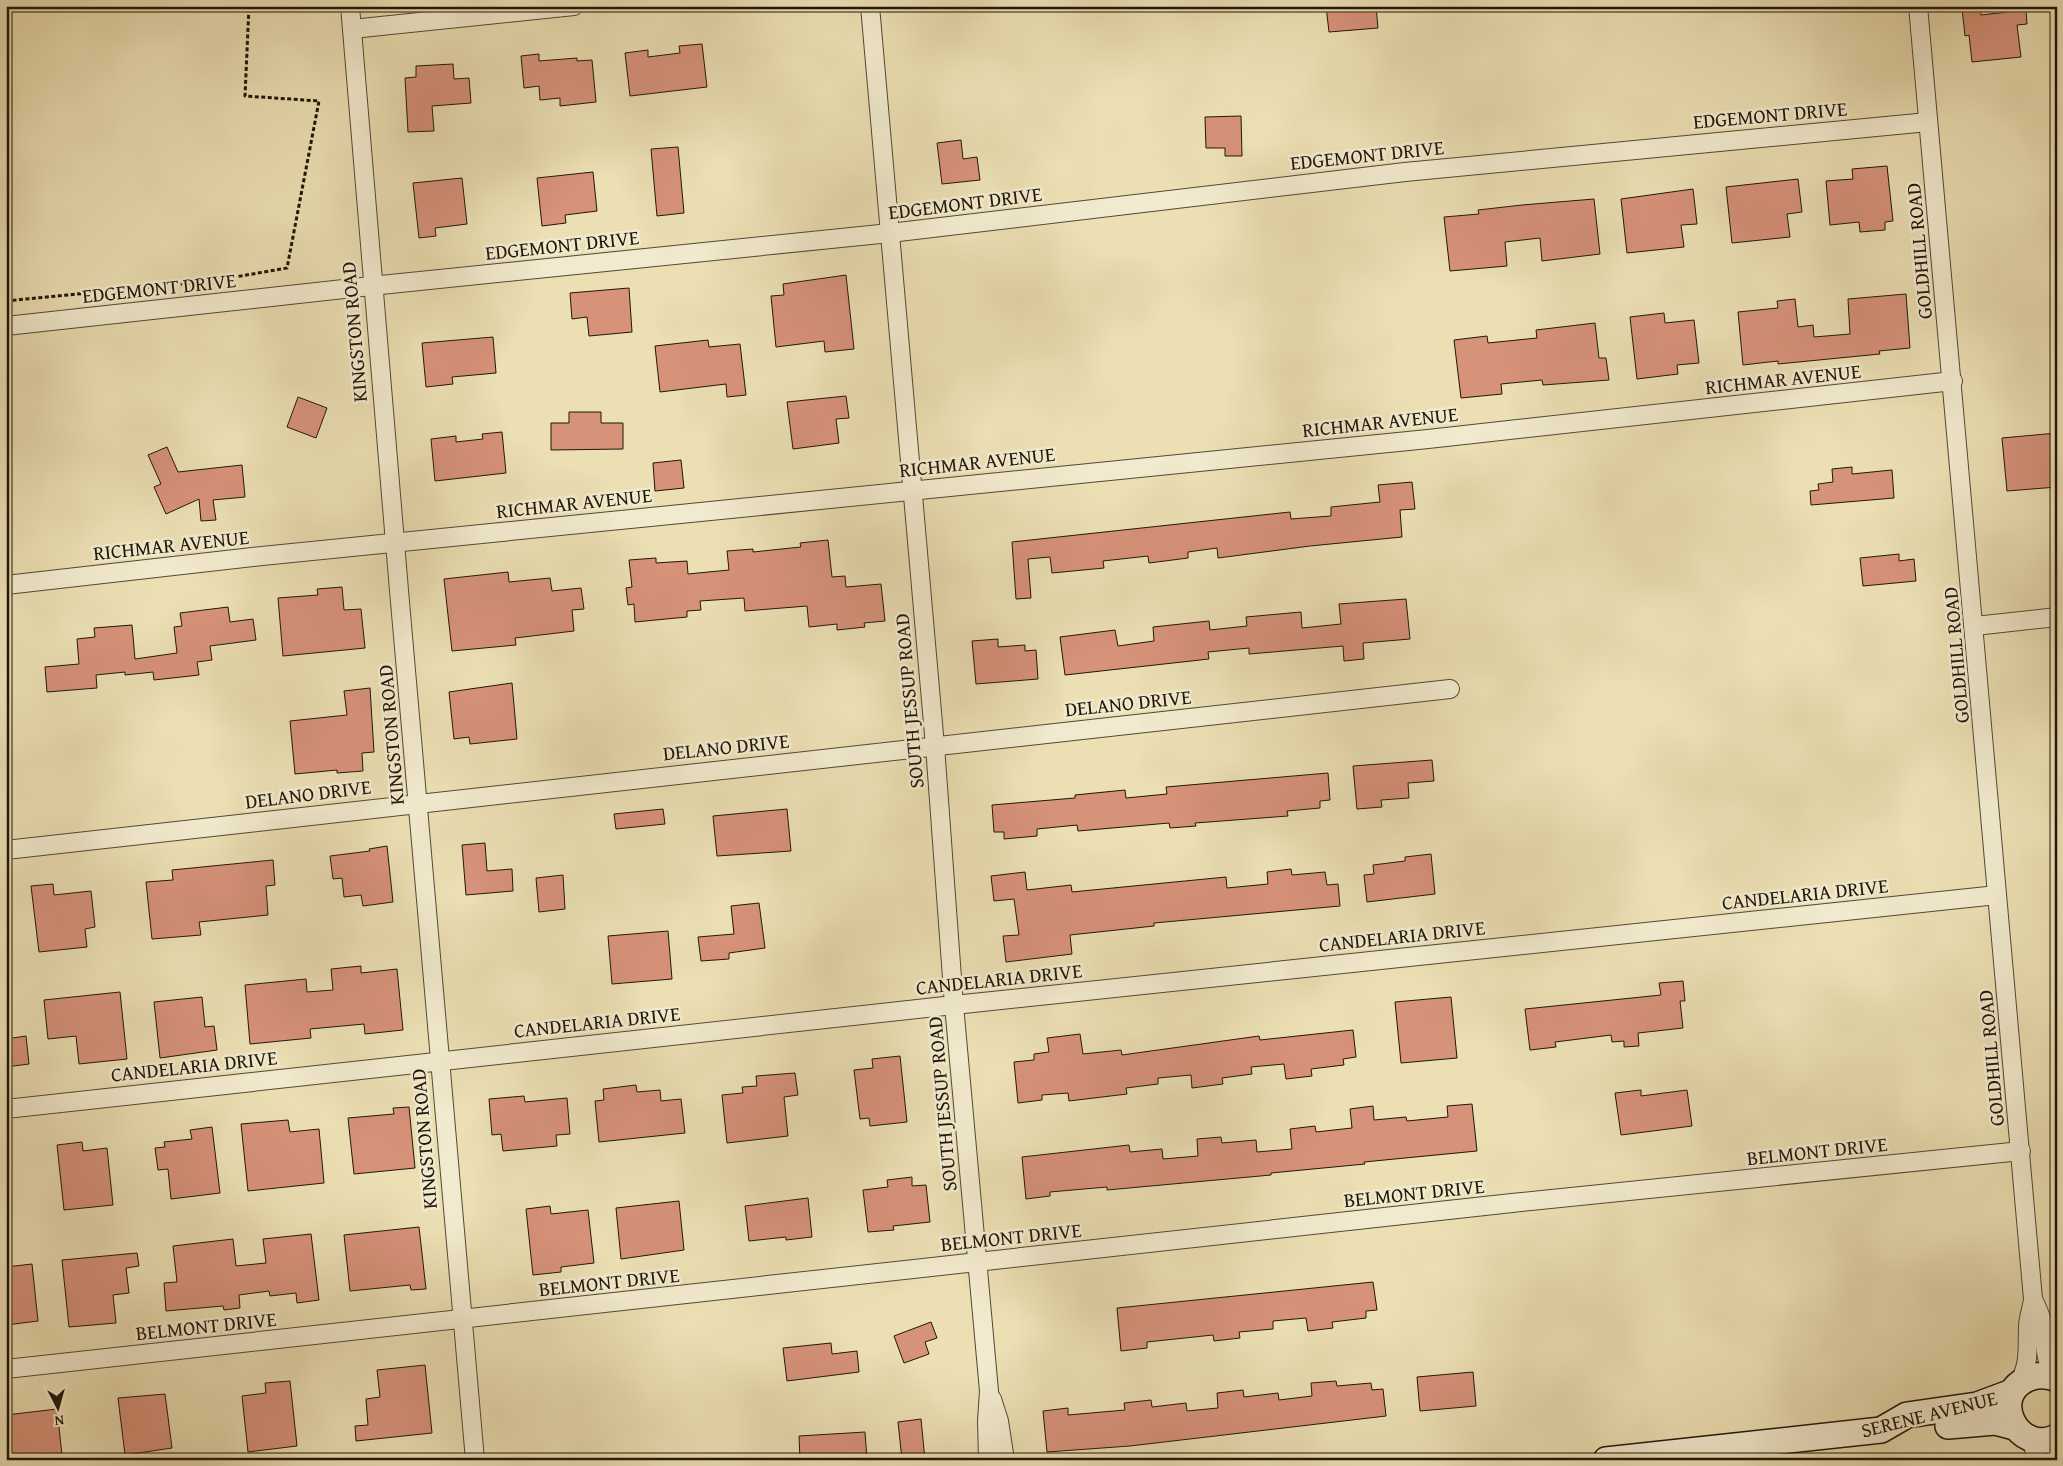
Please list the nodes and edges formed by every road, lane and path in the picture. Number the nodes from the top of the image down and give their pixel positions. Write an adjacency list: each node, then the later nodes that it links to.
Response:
1 (249, 6): 10 (path)
2 (350, 6): 6 (street, KINGSTON ROAD)
3 (574, 6): 6 (street)
4 (870, 6): 8 (street, SOUTH JESSUP ROAD)
5 (1918, 6): 7 (street, GOLDHILL ROAD)
6 (352, 29): 9 (street, KINGSTON ROAD)
7 (1928, 122): 8 (street, EDGEMONT DRIVE); 12 (street, GOLDHILL ROAD)
8 (890, 234): 9 (street, EDGEMONT DRIVE); 13 (street, SOUTH JESSUP ROAD)
9 (372, 286): 11 (street, EDGEMONT DRIVE); 14 (street, KINGSTON ROAD)
10 (6, 301)
11 (6, 326)
12 (1953, 381): 13 (street, RICHMAR AVENUE); 17 (street, GOLDHILL ROAD)
13 (911, 490): 14 (street, RICHMAR AVENUE); 19 (street, SOUTH JESSUP ROAD)
14 (395, 543): 15 (street, RICHMAR AVENUE); 20 (street, KINGSTON ROAD)
15 (6, 585)
16 (2057, 618): 17 (street)
17 (1975, 626): 22 (street, GOLDHILL ROAD)
18 (1450, 690): 19 (street, DELANO DRIVE)
19 (935, 746): 20 (street, DELANO DRIVE); 23 (street, SOUTH JESSUP ROAD)
20 (419, 803): 21 (street, DELANO DRIVE); 24 (street, KINGSTON ROAD)
21 (6, 850)
22 (1998, 895): 23 (street, CANDELARIA DRIVE); 26 (street, GOLDHILL ROAD)
23 (954, 1005): 24 (street, CANDELARIA DRIVE); 27 (street, SOUTH JESSUP ROAD)
24 (438, 1060): 25 (street, CANDELARIA DRIVE); 29 (street, KINGSTON ROAD)
25 (6, 1109)
26 (2021, 1151): 27 (street, BELMONT DRIVE); 28 (street, GOLDHILL ROAD)
27 (977, 1263): 29 (street, BELMONT DRIVE); 33 (street, SOUTH JESSUP ROAD)
28 (2033, 1300): 31 (street, GOLDHILL ROAD); 32 (street, GOLDHILL ROAD)
29 (462, 1319): 30 (street, BELMONT DRIVE); 38 (street, KINGSTON ROAD)
30 (6, 1369)
31 (2057, 1379): 32 (street, SERENE AVENUE)
32 (2016, 1388): 34 (street, SERENE AVENUE); 35 (street)
33 (990, 1391): 39 (street, SOUTH JESSUP ROAD); 40 (street, SOUTH JESSUP ROAD)
34 (1881, 1430): 35 (street); 41 (street, SERENE AVENUE)
35 (2020, 1432): 36 (street); 42 (street)
36 (2057, 1437)
37 (2057, 1443): 43 (street)
38 (475, 1460)
39 (988, 1460)
40 (1005, 1460)
41 (1606, 1460)
42 (2037, 1460)
43 (2055, 1460)

